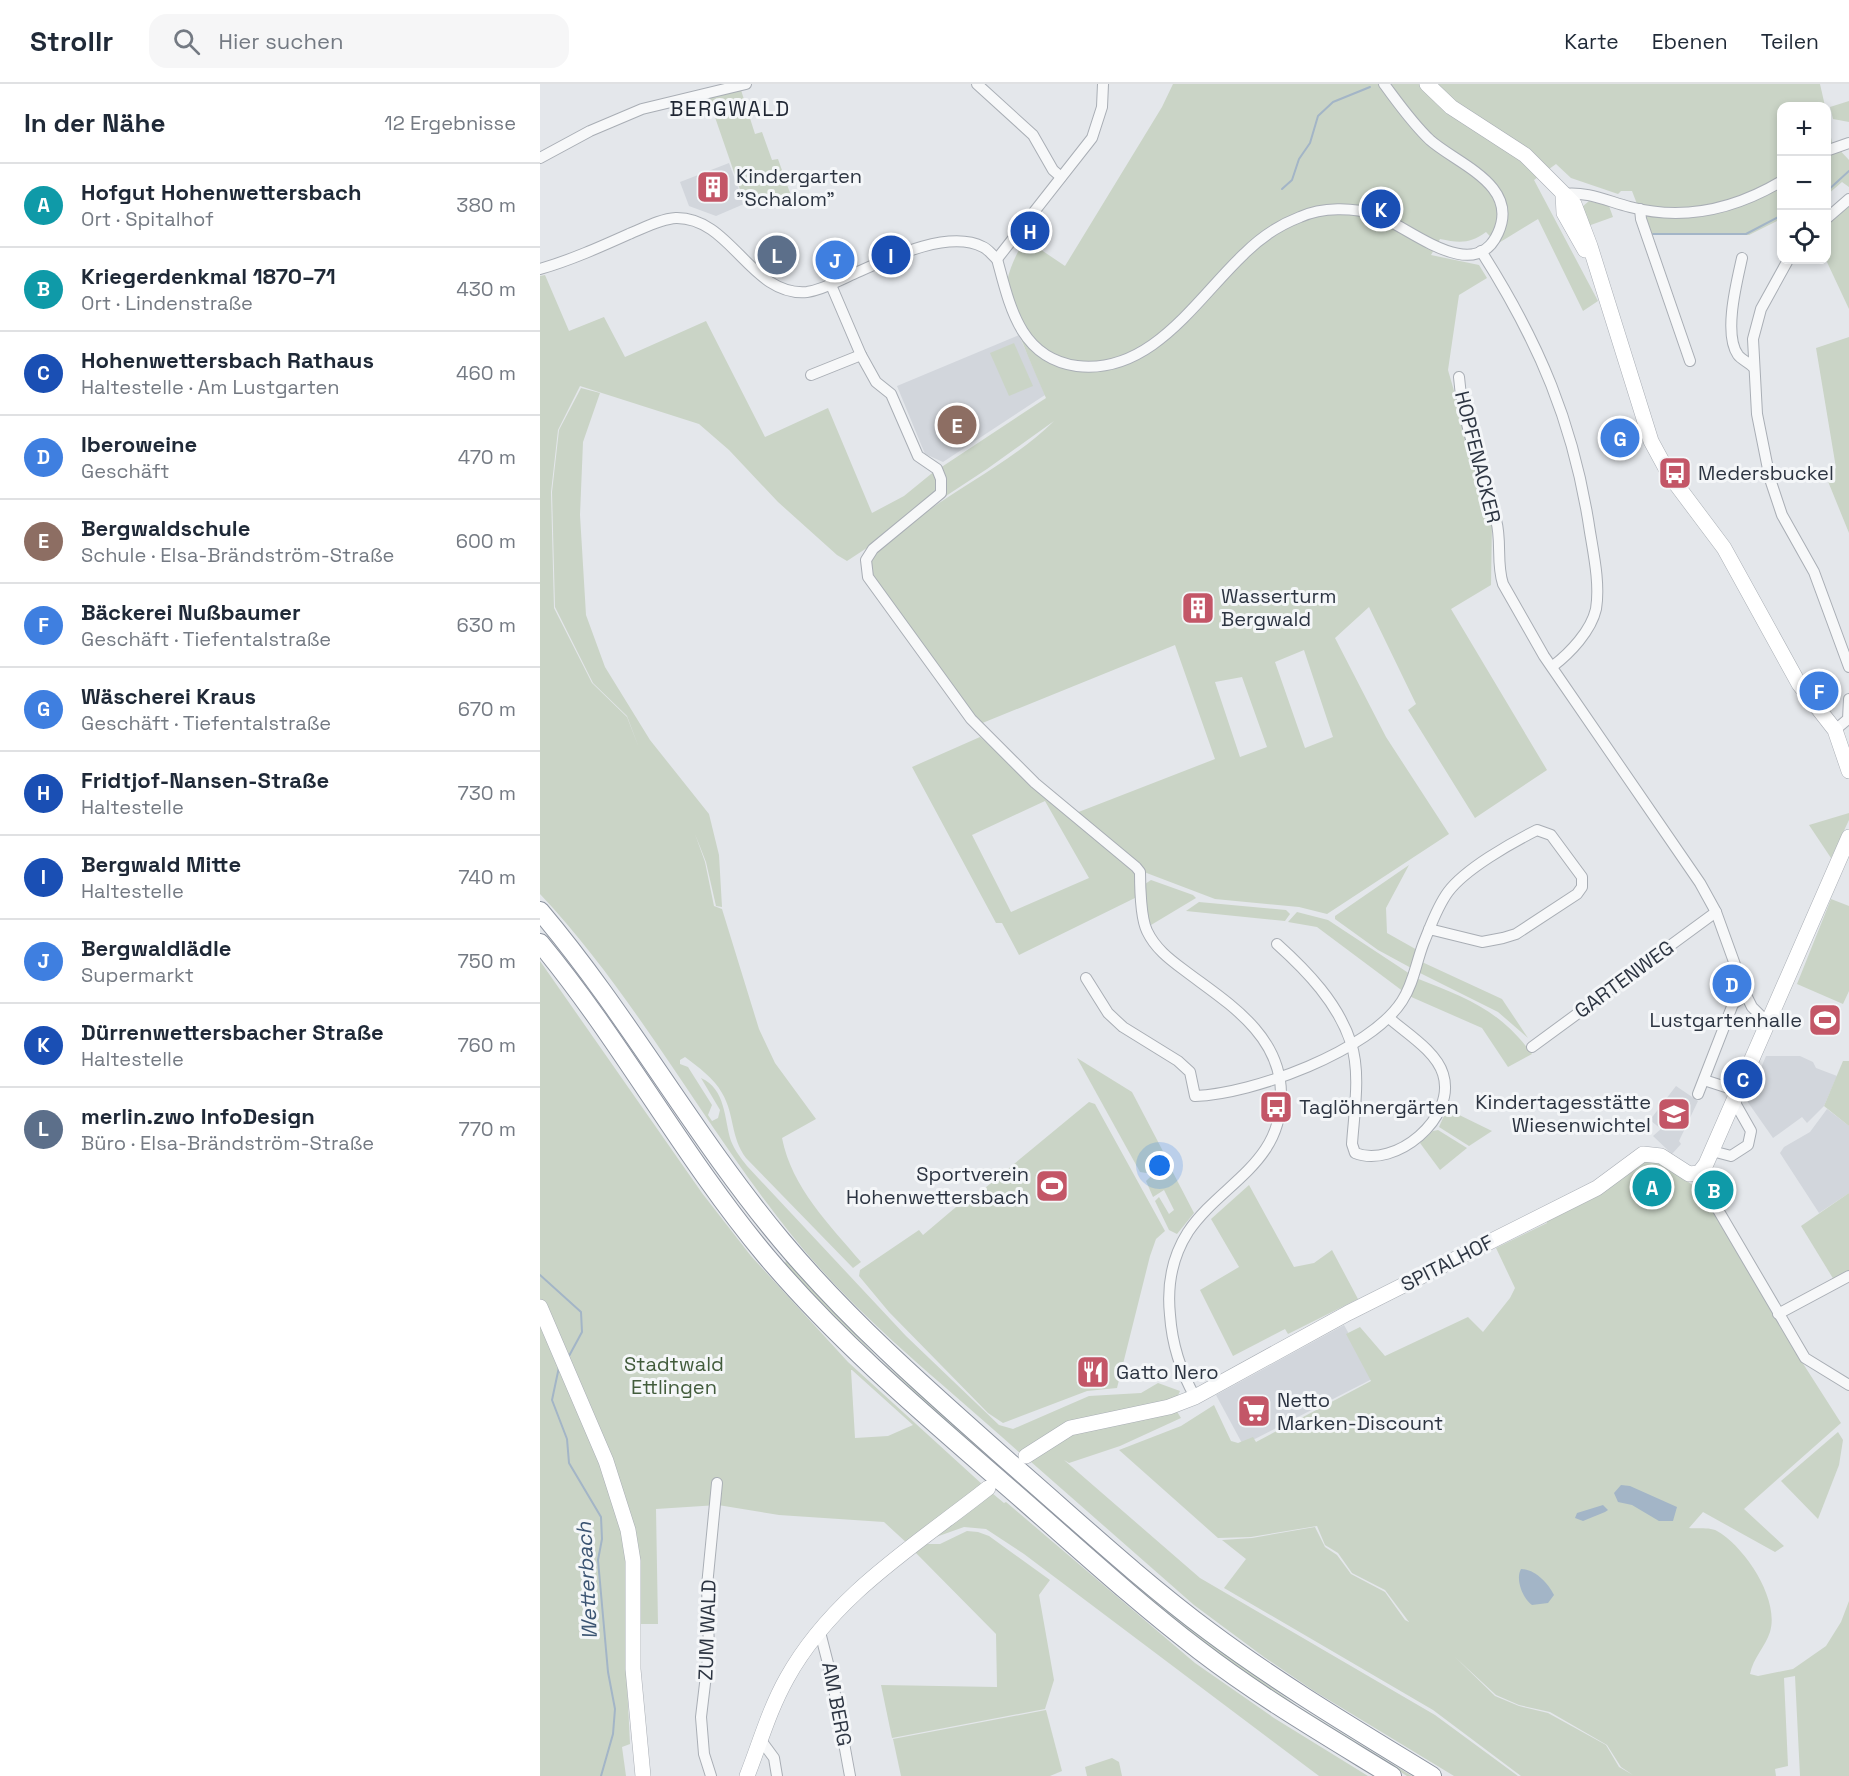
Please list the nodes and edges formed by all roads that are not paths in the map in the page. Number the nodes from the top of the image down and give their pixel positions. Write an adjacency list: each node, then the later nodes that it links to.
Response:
1 (746, 84): 8 (street)
2 (977, 84): 9 (street)
3 (1103, 84): 9 (street)
4 (1384, 84): 15 (street)
5 (1427, 84): 11 (street)
6 (1849, 143): 7 (street)
7 (1831, 150)
8 (540, 158)
9 (1060, 177): 17 (street)
10 (1777, 184): 13 (street)
11 (1563, 195): 13 (street); 29 (street)
12 (1849, 198): 14 (street)
13 (1640, 209): 22 (street)
14 (1831, 215)
15 (1480, 251): 17 (street); 27 (street)
16 (1742, 258): 23 (street)
17 (997, 259): 20 (street)
18 (1786, 264): 23 (street)
19 (540, 269): 20 (street)
20 (831, 285): 21 (street)
21 (861, 355): 24 (street); 43 (street)
22 (1690, 361)
23 (1753, 367): 26 (street)
24 (810, 375)
25 (1458, 377): 27 (street, HOPFENACKER)
26 (1849, 663)
27 (1553, 666): 33 (street, HOPFENACKER)
28 (1849, 699): 29 (street)
29 (1835, 730): 30 (street)
30 (1849, 771)
31 (1849, 837): 40 (street)
32 (540, 911): 65 (highway)
33 (1716, 912): 38 (street, HOPFENACKER); 42 (street, GARTENWEG)
34 (1429, 929): 34 (street); 39 (street)
35 (540, 943): 64 (highway)
36 (1277, 944): 41 (street)
37 (1086, 978): 43 (street)
38 (1746, 995): 40 (street, HOPFENACKER); 44 (street)
39 (1389, 1018): 41 (street); 41 (street)
40 (1768, 1023): 46 (street)
41 (1352, 1044): 43 (street)
42 (1532, 1047)
43 (1280, 1078): 53 (street)
44 (1704, 1080): 45 (street); 46 (street)
45 (1698, 1094)
46 (1736, 1096): 47 (street); 47 (street)
47 (1712, 1151): 48 (street)
48 (1697, 1174): 51 (street); 53 (street, SPITALHOF)
49 (1849, 1276): 51 (street)
50 (540, 1307): 59 (street)
51 (1778, 1314): 52 (street)
52 (1849, 1385)
53 (1196, 1397): 54 (street)
54 (1026, 1456)
55 (717, 1483): 60 (street, ZUM WALD)
56 (988, 1488): 57 (street)
57 (820, 1632): 58 (street); 63 (street, AM BERG)
58 (760, 1739): 61 (street); 62 (street)
59 (643, 1776)
60 (711, 1776)
61 (747, 1776)
62 (777, 1776)
63 (850, 1776)
64 (1392, 1776)
65 (1432, 1776)

